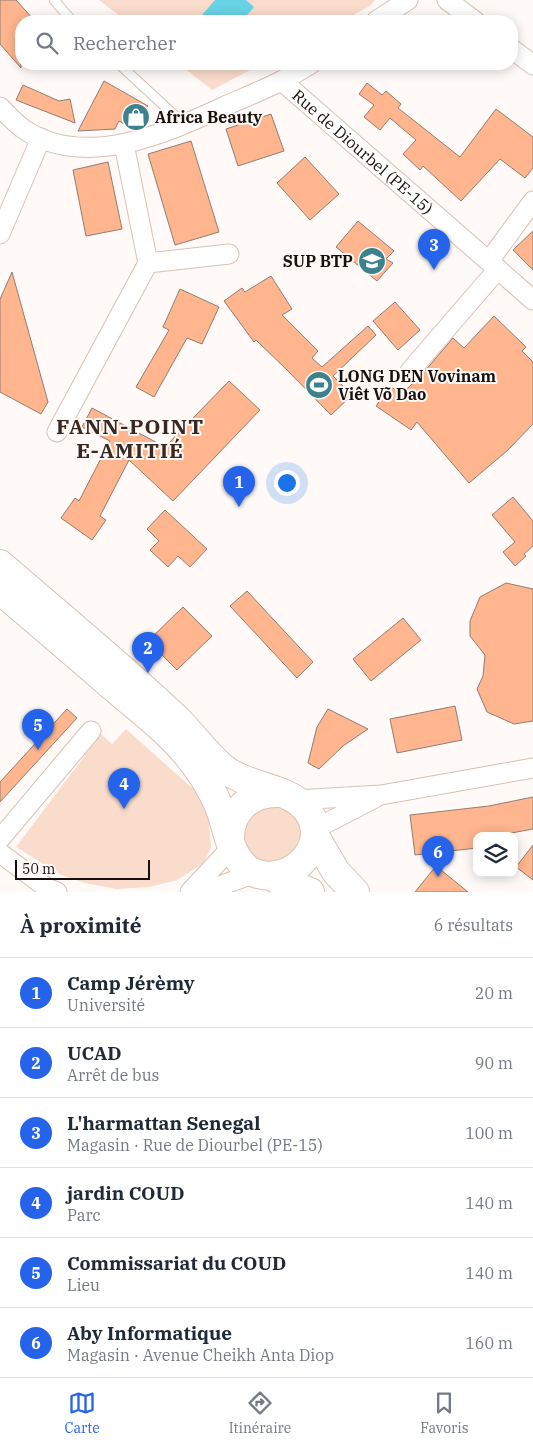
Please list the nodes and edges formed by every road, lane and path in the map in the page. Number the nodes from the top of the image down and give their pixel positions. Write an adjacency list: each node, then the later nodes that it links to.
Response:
1 (54, 0): 4 (lane)
2 (408, 0): 5 (street)
3 (447, 0): 6 (street)
4 (67, 15)
5 (385, 15)
6 (467, 15)
7 (518, 54): 8 (street)
8 (533, 65)
9 (125, 70): 13 (lane)
10 (302, 70): 11 (street)
11 (283, 82): 13 (street); 20 (street, Rue de Diourbel (PE-15))
12 (0, 107): 14 (street)
13 (185, 125): 15 (street)
14 (41, 138): 15 (street); 17 (street)
15 (124, 144): 19 (street)
16 (533, 201): 20 (street)
17 (0, 234)
18 (229, 254): 19 (street)
19 (148, 263): 23 (street)
20 (493, 265): 21 (street, Rue de Diourbel (PE-15)); 22 (street)
21 (533, 300)
22 (410, 371)
23 (57, 432)
24 (0, 564): 29 (main road)
25 (0, 590): 32 (main road)
26 (91, 731): 31 (street)
27 (533, 768): 28 (street)
28 (381, 795): 29 (street); 30 (street)
29 (287, 796): 30 (main road); 32 (main road)
30 (315, 832): 34 (main road); 39 (main road)
31 (0, 839)
32 (231, 844): 34 (main road); 36 (street)
33 (0, 853): 35 (street)
34 (264, 876): 37 (street); 38 (main road)
35 (50, 891)
36 (190, 892)
37 (203, 892)
38 (310, 892)
39 (355, 892)

